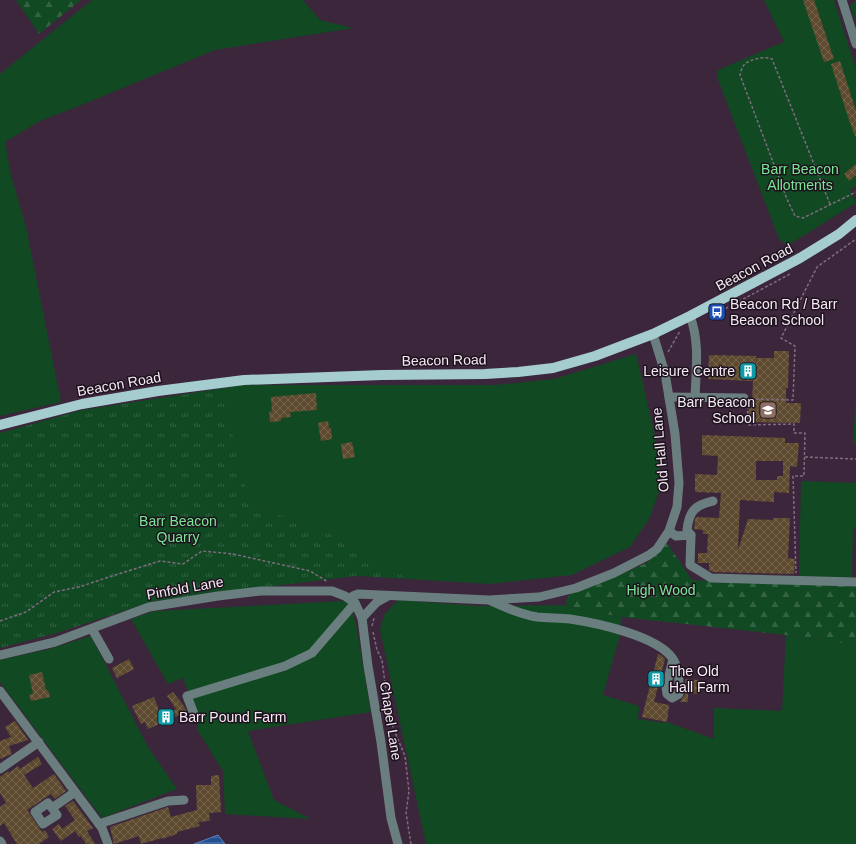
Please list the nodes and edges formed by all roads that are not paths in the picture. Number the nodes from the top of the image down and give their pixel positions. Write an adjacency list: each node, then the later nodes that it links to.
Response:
1 (842, 0): 2 (street)
2 (856, 44)
3 (856, 220): 4 (main road, Beacon Road)
4 (692, 321): 5 (main road, Beacon Road); 7 (street)
5 (653, 334): 6 (street, Old Hall Lane); 9 (main road, Beacon Road)
6 (669, 397): 7 (street); 11 (street, Old Hall Lane)
7 (695, 397): 8 (street)
8 (746, 398)
9 (0, 425)
10 (714, 501): 12 (street)
11 (669, 531): 12 (street); 15 (street, Old Hall Lane)
12 (692, 535): 13 (street)
13 (856, 582)
14 (391, 595): 15 (street, Old Hall Lane); 16 (street, Old Hall Lane); 17 (street)
15 (490, 600): 21 (street)
16 (352, 601): 17 (street, Chapel Lane); 18 (street, Pinfold Lane); 23 (street)
17 (362, 618): 33 (street, Chapel Lane)
18 (92, 629): 19 (street, Pinfold Lane); 20 (street)
19 (0, 655)
20 (109, 659)
21 (673, 659)
22 (0, 691): 24 (street)
23 (194, 714)
24 (39, 742): 25 (street); 26 (street)
25 (0, 770)
26 (75, 792): 28 (street); 29 (street)
27 (184, 800): 29 (street)
28 (52, 808)
29 (99, 824): 32 (street)
30 (0, 841): 31 (street)
31 (2, 844)
32 (108, 844)
33 (398, 844)

